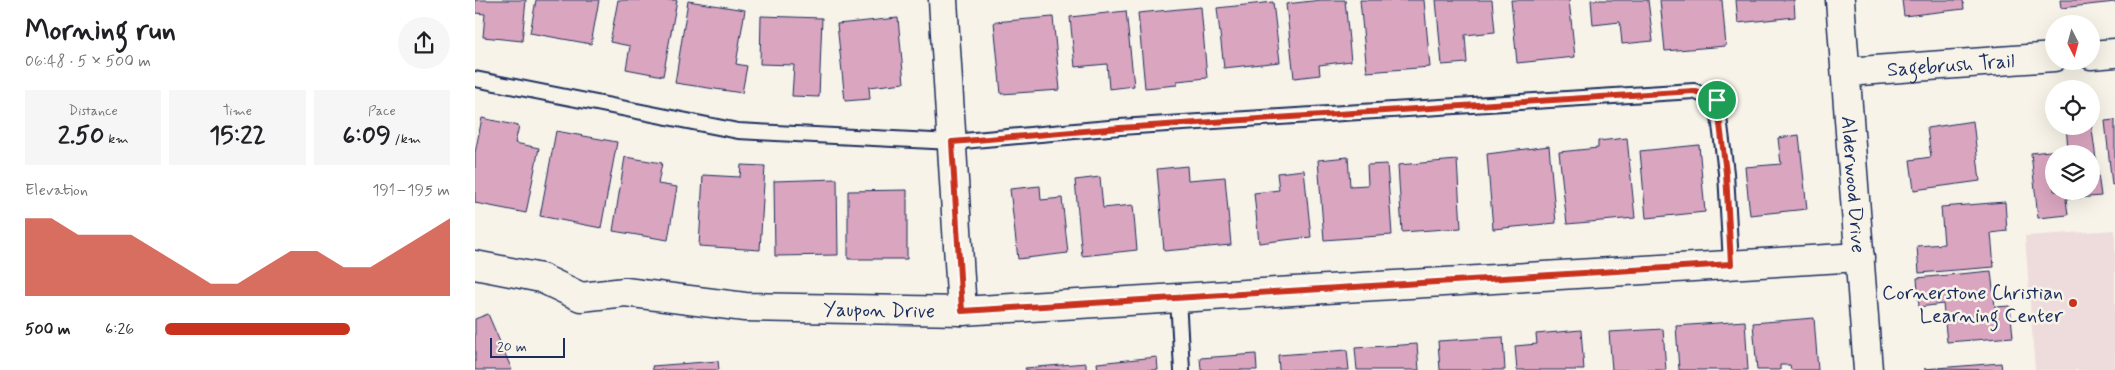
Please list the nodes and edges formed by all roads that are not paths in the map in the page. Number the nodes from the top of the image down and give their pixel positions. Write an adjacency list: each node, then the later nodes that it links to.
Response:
1 (943, 0): 8 (street)
2 (1840, 0): 6 (street, Alderwood Drive)
3 (2115, 53): 4 (street)
4 (2100, 54)
5 (2045, 59): 6 (street, Sagebrush Trail)
6 (1847, 72): 9 (street, Alderwood Drive)
7 (475, 79): 8 (lane)
8 (952, 142): 10 (lane); 13 (street)
9 (1860, 256): 10 (street, Yaupon Drive); 15 (street, Alderwood Drive)
10 (1731, 264): 12 (street, Yaupon Drive)
11 (475, 265): 13 (street, Yaupon Drive)
12 (1178, 298): 13 (street, Yaupon Drive); 14 (lane)
13 (962, 311)
14 (1182, 370)
15 (1867, 370)

